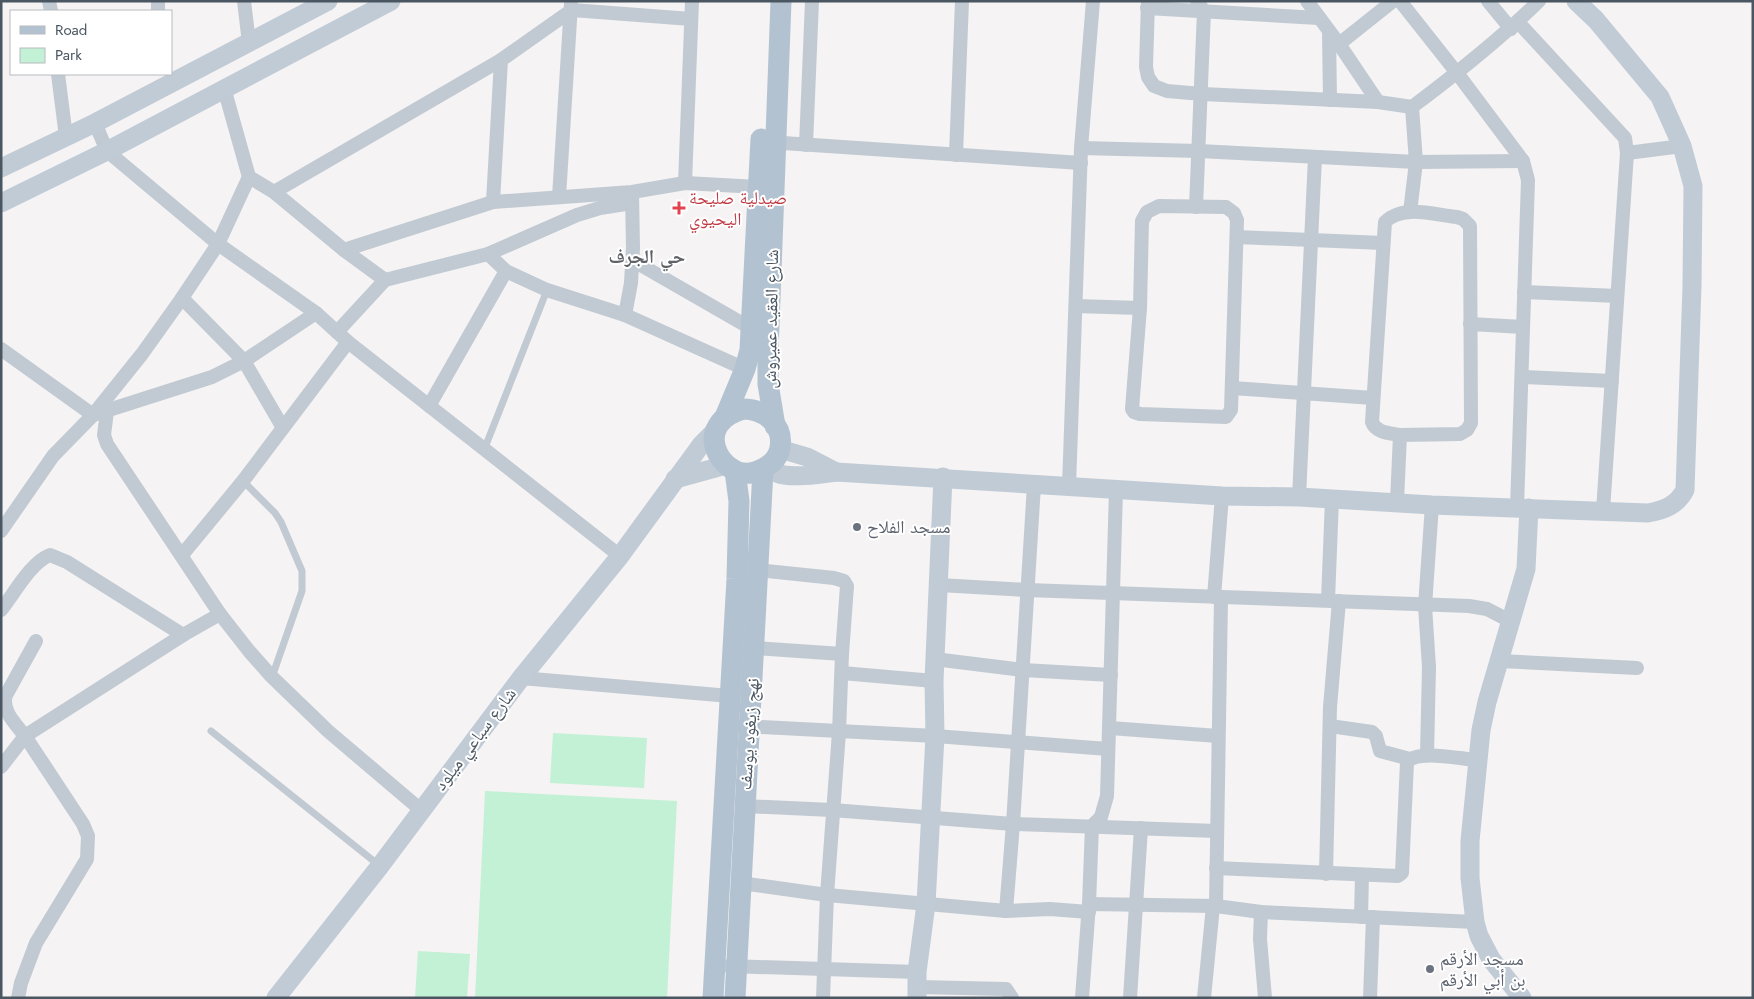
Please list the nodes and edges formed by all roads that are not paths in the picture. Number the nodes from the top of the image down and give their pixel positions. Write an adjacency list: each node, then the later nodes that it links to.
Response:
1 (244, 1): 24 (street)
2 (328, 1): 19 (street)
3 (391, 1): 30 (street)
4 (692, 1): 21 (street)
5 (768, 1): 37 (main road, شارع العقيد عميروش)
6 (781, 1): 37 (main road, شارع العقيد عميروش)
7 (812, 1): 38 (street)
8 (962, 1): 44 (street)
9 (1092, 1): 40 (street)
10 (1307, 1): 20 (street)
11 (1393, 1): 25 (street)
12 (1400, 1): 27 (street)
13 (1488, 1): 22 (street)
14 (1539, 1): 22 (street)
15 (1576, 1): 39 (street)
16 (571, 5): 21 (street); 26 (street); 54 (street)
17 (1148, 5): 18 (street); 31 (street)
18 (1201, 6): 20 (street); 31 (street)
19 (305, 7): 24 (street)
20 (1319, 18): 23 (street)
21 (691, 19): 51 (street)
22 (1515, 25): 27 (street); 43 (street)
23 (1329, 32): 25 (street); 32 (street)
24 (249, 43): 29 (street)
25 (1338, 44): 33 (street)
26 (501, 60): 53 (street); 56 (street)
27 (1457, 73): 34 (street); 46 (street)
28 (58, 75): 36 (street)
29 (163, 80): 35 (street)
30 (224, 88): 41 (street); 50 (street)
31 (1202, 94): 32 (street); 42 (street)
32 (1330, 100): 33 (street)
33 (1378, 102): 34 (street)
34 (1412, 107): 47 (street)
35 (95, 123): 36 (street); 41 (street)
36 (66, 137): 49 (street)
37 (768, 142): 38 (street); 52 (main road, شارع العقيد عميروش); 94 (main road, شارع العقيد عميروش)
38 (806, 145): 44 (street)
39 (1682, 146): 43 (street); 114 (street)
40 (1081, 148): 42 (street); 48 (street)
41 (107, 150): 57 (street); 63 (street)
42 (1199, 151): 45 (street); 58 (street)
43 (1627, 153): 71 (street)
44 (956, 155): 48 (street)
45 (1315, 157): 47 (street); 61 (street)
46 (1522, 161): 47 (street); 70 (street)
47 (1416, 162): 59 (street)
48 (1081, 163): 73 (street)
49 (1, 168)
50 (249, 177): 53 (street); 63 (street)
51 (685, 183): 52 (street); 55 (street)
52 (758, 187): 79 (main road, شارع العقيد عميروش)
53 (274, 192): 64 (street)
54 (558, 196): 55 (street); 56 (street)
55 (632, 197): 65 (street); 66 (street)
56 (493, 202): 64 (street)
57 (1, 203)
58 (1196, 207): 60 (street); 74 (street)
59 (1410, 212): 62 (street); 77 (street)
60 (1237, 237): 61 (street); 87 (street)
61 (1311, 240): 62 (street); 88 (street)
62 (1383, 243): 89 (street)
63 (218, 244): 72 (street); 75 (street)
64 (344, 250): 68 (street)
65 (488, 254): 67 (street); 68 (street)
66 (632, 260): 76 (street); 79 (street)
67 (506, 271): 69 (street); 90 (street)
68 (385, 280): 80 (street)
69 (547, 290): 76 (street); 98 (lane)
70 (1524, 292): 71 (street); 78 (street)
71 (1617, 296): 86 (street)
72 (182, 298): 83 (street); 92 (street)
73 (1076, 306): 74 (street); 106 (street)
74 (1140, 308): 87 (street)
75 (316, 314): 80 (street); 83 (street)
76 (625, 315): 84 (street)
77 (1470, 324): 78 (street); 96 (street)
78 (1523, 327): 85 (street)
79 (752, 329): 84 (main road, شارع العقيد عميروش)
80 (336, 332): 81 (street)
81 (348, 342): 90 (street); 95 (street)
82 (1, 349): 92 (street)
83 (244, 361): 91 (street); 95 (street)
84 (745, 369): 93 (main road, شارع العقيد عميروش)
85 (1522, 377): 86 (street); 113 (street)
86 (1612, 381): 114 (street)
87 (1232, 388): 88 (street)
88 (1304, 392): 89 (street); 109 (street)
89 (1373, 398): 96 (street)
90 (429, 406): 98 (street)
91 (107, 411): 92 (street); 116 (street)
92 (93, 415): 115 (street)
93 (720, 425): 94 (main road); 99 (main road); 103 (street, شارع سباعي ميلود)
94 (775, 426): 97 (main road)
95 (283, 428): 104 (street)
96 (1400, 435): 111 (street)
97 (780, 448): 100 (main road); 101 (street)
98 (484, 450): 117 (street)
99 (730, 468): 100 (main road); 103 (street); 141 (main road, نهج زيغود يوسف)
100 (765, 468): 101 (street); 118 (main road, نهج زيغود يوسف)
101 (836, 472): 102 (street)
102 (944, 477): 105 (street); 119 (street)
103 (676, 479): 117 (street, شارع سباعي ميلود)
104 (243, 482): 116 (street); 138 (lane)
105 (1034, 485): 106 (street); 120 (street)
106 (1069, 486): 107 (street)
107 (1116, 490): 108 (street); 121 (street)
108 (1222, 496): 109 (street); 122 (street)
109 (1299, 497): 110 (street)
110 (1332, 498): 111 (street); 123 (street)
111 (1397, 501): 112 (street)
112 (1432, 504): 113 (street); 124 (street)
113 (1523, 508): 114 (street); 127 (street)
114 (1603, 512)
115 (1, 531)
116 (182, 555): 126 (street)
117 (620, 556): 139 (street, شارع سباعي ميلود)
118 (758, 570): 130 (main road, نهج زيغود يوسف); 131 (street)
119 (939, 585): 120 (street); 132 (street)
120 (1027, 590): 121 (street); 135 (street)
121 (1114, 594): 122 (street); 137 (street)
122 (1218, 598): 123 (street); 149 (street)
123 (1334, 601): 124 (street); 143 (street)
124 (1425, 606): 127 (street); 152 (street)
125 (1, 610): 128 (street)
126 (220, 614): 128 (street); 138 (street)
127 (1512, 622): 133 (street)
128 (183, 635): 147 (street)
129 (36, 641): 147 (street)
130 (754, 648): 131 (street); 142 (main road, نهج زيغود يوسف)
131 (842, 654): 136 (street)
132 (934, 659): 135 (street); 140 (street)
133 (1500, 660): 134 (street); 154 (street)
134 (1637, 668)
135 (1023, 670): 137 (street); 150 (street)
136 (842, 673): 140 (street); 146 (street)
137 (1111, 675): 144 (street)
138 (272, 677): 157 (street)
139 (521, 678): 141 (street); 157 (street, شارع سباعي ميلود)
140 (934, 681): 148 (street)
141 (730, 696): 142 (main road, نهج زيغود يوسف)
142 (738, 726): 146 (street); 156 (main road, نهج زيغود يوسف); 178 (main road, نهج زيغود يوسف)
143 (1330, 726): 153 (street); 166 (street)
144 (1110, 728): 149 (street); 151 (street)
145 (211, 732): 164 (lane)
146 (839, 732): 148 (street); 158 (street)
147 (25, 736): 155 (street); 182 (street)
148 (935, 736): 150 (street); 159 (street)
149 (1218, 736): 163 (street)
150 (1017, 742): 151 (street); 160 (street)
151 (1108, 749): 161 (street)
152 (1427, 755): 153 (street); 154 (street)
153 (1410, 759): 167 (street)
154 (1477, 760): 177 (street)
155 (1, 767)
156 (744, 806): 158 (street); 168 (main road, نهج زيغود يوسف)
157 (421, 810): 164 (street, شارع سباعي ميلود)
158 (832, 810): 159 (street); 169 (street)
159 (930, 819): 160 (street); 170 (street)
160 (1013, 824): 161 (street); 174 (street)
161 (1092, 826): 162 (street); 173 (street)
162 (1140, 828): 163 (street); 171 (street)
163 (1217, 831): 165 (street)
164 (380, 866): 183 (street, شارع سباعي ميلود)
165 (1216, 868): 166 (street); 172 (street)
166 (1326, 874): 167 (street)
167 (1362, 876): 176 (street)
168 (741, 883): 169 (street); 179 (main road, نهج زيغود يوسف)
169 (827, 895): 170 (street); 180 (street)
170 (926, 904): 174 (street); 181 (street)
171 (1136, 904): 172 (street); 173 (street); 189 (street)
172 (1214, 906): 175 (street); 190 (street)
173 (1089, 908): 174 (street); 188 (street)
174 (1006, 911)
175 (1261, 912): 176 (street); 191 (street)
176 (1367, 917): 177 (street); 192 (street)
177 (1475, 922): 193 (street)
178 (715, 966): 179 (street); 184 (main road, نهج زيغود يوسف)
179 (737, 966): 180 (street); 185 (main road, نهج زيغود يوسف)
180 (824, 968): 181 (street); 186 (street)
181 (917, 985): 187 (street)
182 (18, 998)
183 (276, 998)
184 (713, 998)
185 (735, 998)
186 (823, 998)
187 (1012, 998)
188 (1082, 998)
189 (1130, 998)
190 (1204, 998)
191 (1265, 998)
192 (1370, 998)
193 (1522, 998)

